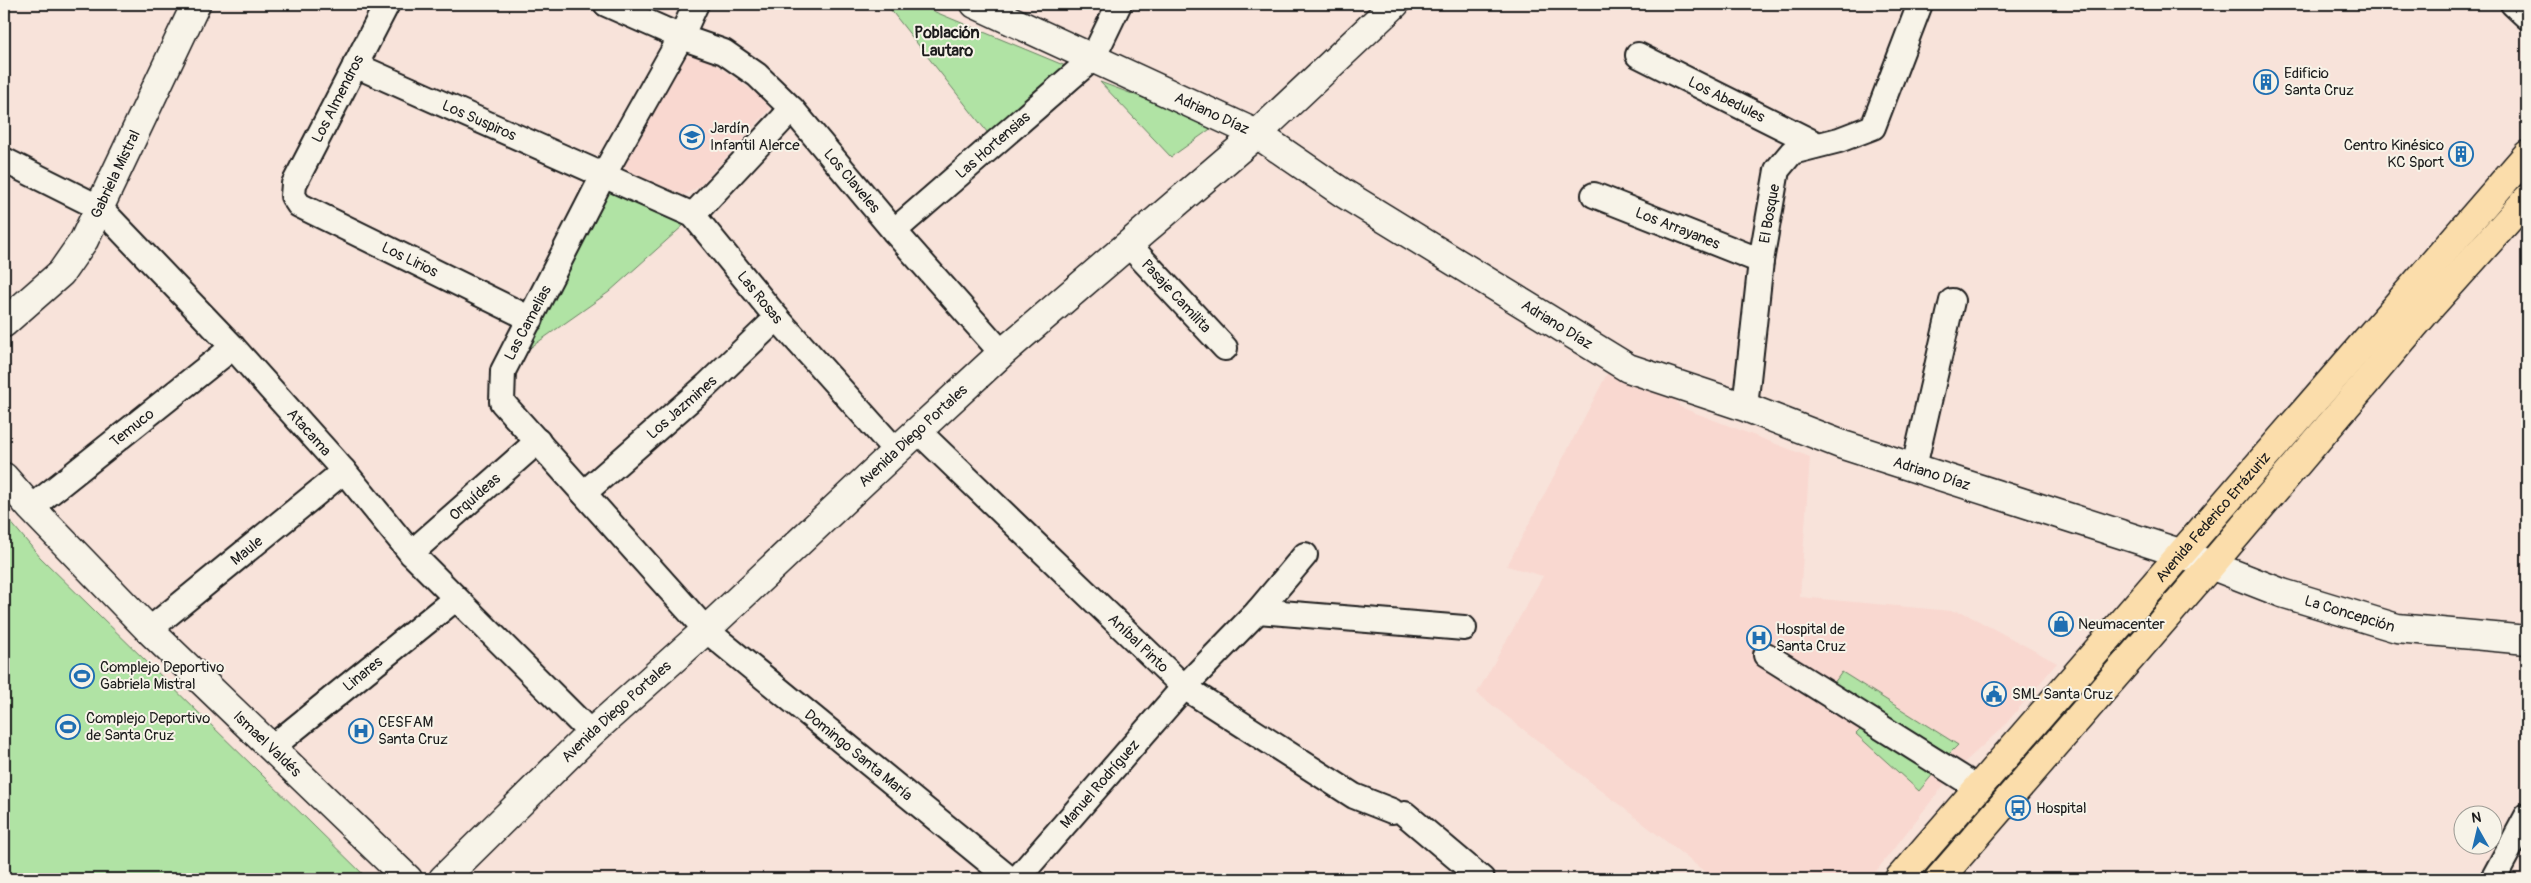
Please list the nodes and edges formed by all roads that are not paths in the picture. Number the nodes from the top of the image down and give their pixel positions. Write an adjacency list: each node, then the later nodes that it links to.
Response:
1 (196, 4): 24 (main road, Gabriela Mistral)
2 (387, 4): 14 (street, Los Almendros)
3 (606, 4): 11 (street, Los Claveles)
4 (696, 4): 11 (street, Las Camelias)
5 (975, 4): 13 (main road, Adriano Díaz)
6 (1120, 4): 13 (street)
7 (1395, 4): 16 (main road, Avenida Diego Portales)
8 (2513, 4): 10 (street)
9 (1913, 6): 17 (street, El Bosque)
10 (2527, 17)
11 (681, 37): 15 (street, Los Claveles); 20 (street, Las Camelias)
12 (1638, 54): 17 (street, Los Abedules)
13 (1093, 58): 16 (main road, Adriano Díaz); 26 (street, Las Hortensias)
14 (355, 65): 20 (street, Los Suspiros); 22 (street, Los Almendros)
15 (792, 109): 25 (street); 26 (street, Los Claveles)
16 (1258, 134): 27 (main road, Avenida Diego Portales); 36 (main road, Adriano Díaz)
17 (1816, 144): 28 (street, El Bosque)
18 (2527, 156): 46 (main road, Avenida Federico Errázuriz)
19 (4, 160): 24 (street, Atacama)
20 (604, 174): 25 (street, Las Rosas); 31 (street, Las Camelias)
21 (1594, 194): 28 (street, Los Arrayanes)
22 (293, 196): 31 (street, Los Lirios)
23 (2527, 199): 48 (main road, Avenida Federico Errázuriz)
24 (100, 208): 32 (main road, Gabriela Mistral); 33 (street, Atacama)
25 (693, 215): 30 (street, Las Rosas)
26 (894, 231): 35 (street, Los Claveles)
27 (1128, 244): 34 (street, Pasaje Camilita); 35 (main road, Avenida Diego Portales)
28 (1761, 261): 36 (street, El Bosque)
29 (1952, 301): 40 (street)
30 (777, 318): 39 (street, Las Rosas); 43 (street, Los Jazmines)
31 (531, 319): 38 (street, Las Camelias)
32 (4, 323)
33 (233, 347): 41 (street, Atacama); 44 (street, Temuco)
34 (1225, 348)
35 (1002, 353): 37 (main road, Avenida Diego Portales)
36 (1745, 407): 40 (main road, Adriano Díaz)
37 (918, 431): 39 (main road, Avenida Diego Portales); 56 (street, Aníbal Pinto)
38 (538, 441): 43 (street, Las Camelias); 45 (street, Orquídeas)
39 (896, 450): 53 (main road, Avenida Diego Portales)
40 (1914, 467): 46 (main road, Adriano Díaz)
41 (344, 471): 45 (street, Atacama); 52 (street, Maule)
42 (4, 477): 44 (main road, Ismael Valdés)
43 (584, 493): 53 (street, Las Camelias)
44 (31, 508): 52 (main road, Ismael Valdés)
45 (411, 553): 49 (street, Atacama)
46 (2180, 553): 48 (main road, La Concepción); 59 (main road, Avenida Federico Errázuriz)
47 (1305, 555): 50 (street, Manuel Rodríguez)
48 (2212, 564): 54 (main road, La Concepción); 67 (main road, Avenida Federico Errázuriz)
49 (455, 599): 57 (street, Atacama); 58 (street, Linares)
50 (1258, 611): 51 (street); 56 (street, Manuel Rodríguez)
51 (1464, 628)
52 (149, 630): 58 (main road, Ismael Valdés)
53 (706, 630): 57 (main road, Avenida Diego Portales); 63 (street, Domingo Santa María)
54 (2527, 640)
55 (1766, 655): 59 (street)
56 (1184, 687): 64 (street, Manuel Rodríguez); 65 (street, Aníbal Pinto)
57 (591, 734): 62 (main road, Avenida Diego Portales)
58 (271, 748): 61 (main road, Ismael Valdés)
59 (1978, 788): 66 (main road, Avenida Federico Errázuriz)
60 (2527, 816): 68 (street)
61 (408, 879)
62 (443, 879)
63 (1010, 879)
64 (1017, 879)
65 (1482, 879)
66 (1899, 879)
67 (1939, 879)
68 (2493, 879)

